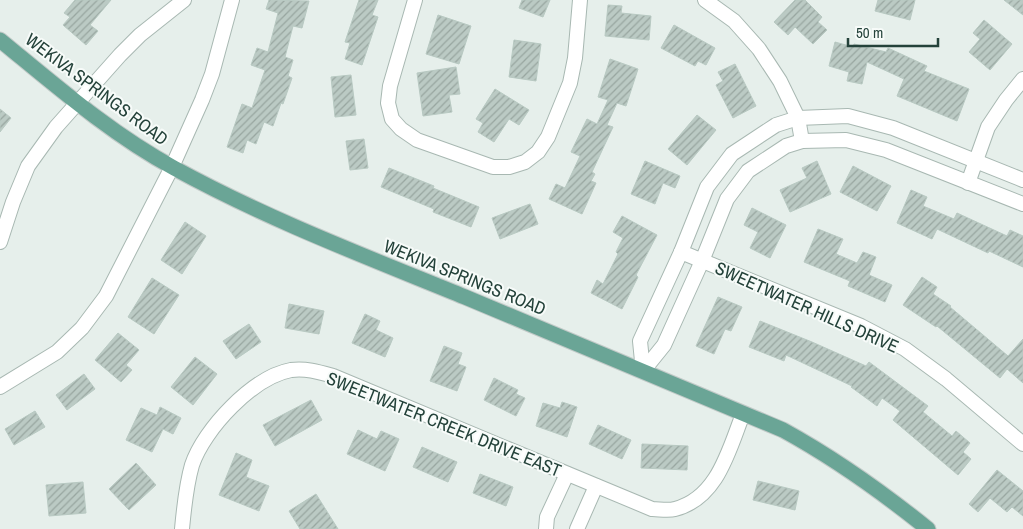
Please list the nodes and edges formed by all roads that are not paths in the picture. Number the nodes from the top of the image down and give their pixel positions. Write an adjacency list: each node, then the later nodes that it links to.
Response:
1 (184, 0): 8 (street)
2 (232, 0): 12 (street)
3 (415, 0): 4 (street)
4 (580, 0)
5 (705, 0): 9 (street)
6 (0, 40): 8 (main road, WEKIVA SPRINGS ROAD)
7 (1023, 79): 11 (street)
8 (78, 103): 12 (main road, WEKIVA SPRINGS ROAD); 16 (street)
9 (798, 118): 10 (street); 11 (street); 17 (street)
10 (802, 141): 14 (street); 18 (street)
11 (976, 162): 13 (street); 14 (street)
12 (172, 168): 19 (main road, WEKIVA SPRINGS ROAD); 20 (street)
13 (1023, 180)
14 (968, 183): 15 (street)
15 (1023, 204)
16 (0, 242)
17 (680, 252): 18 (street, SWEETWATER HILLS DRIVE); 19 (street)
18 (702, 261): 19 (street); 22 (street, SWEETWATER HILLS DRIVE)
19 (643, 371): 21 (main road, WEKIVA SPRINGS ROAD)
20 (0, 388)
21 (743, 414): 24 (street, SWEETWATER CREEK DRIVE EAST); 28 (main road, WEKIVA SPRINGS ROAD)
22 (1023, 444)
23 (567, 474): 24 (street, SWEETWATER CREEK DRIVE EAST); 25 (street, SWEETWATER CREEK DRIVE EAST); 26 (street)
24 (596, 486): 27 (street)
25 (182, 529)
26 (546, 529)
27 (577, 529)
28 (928, 529)

